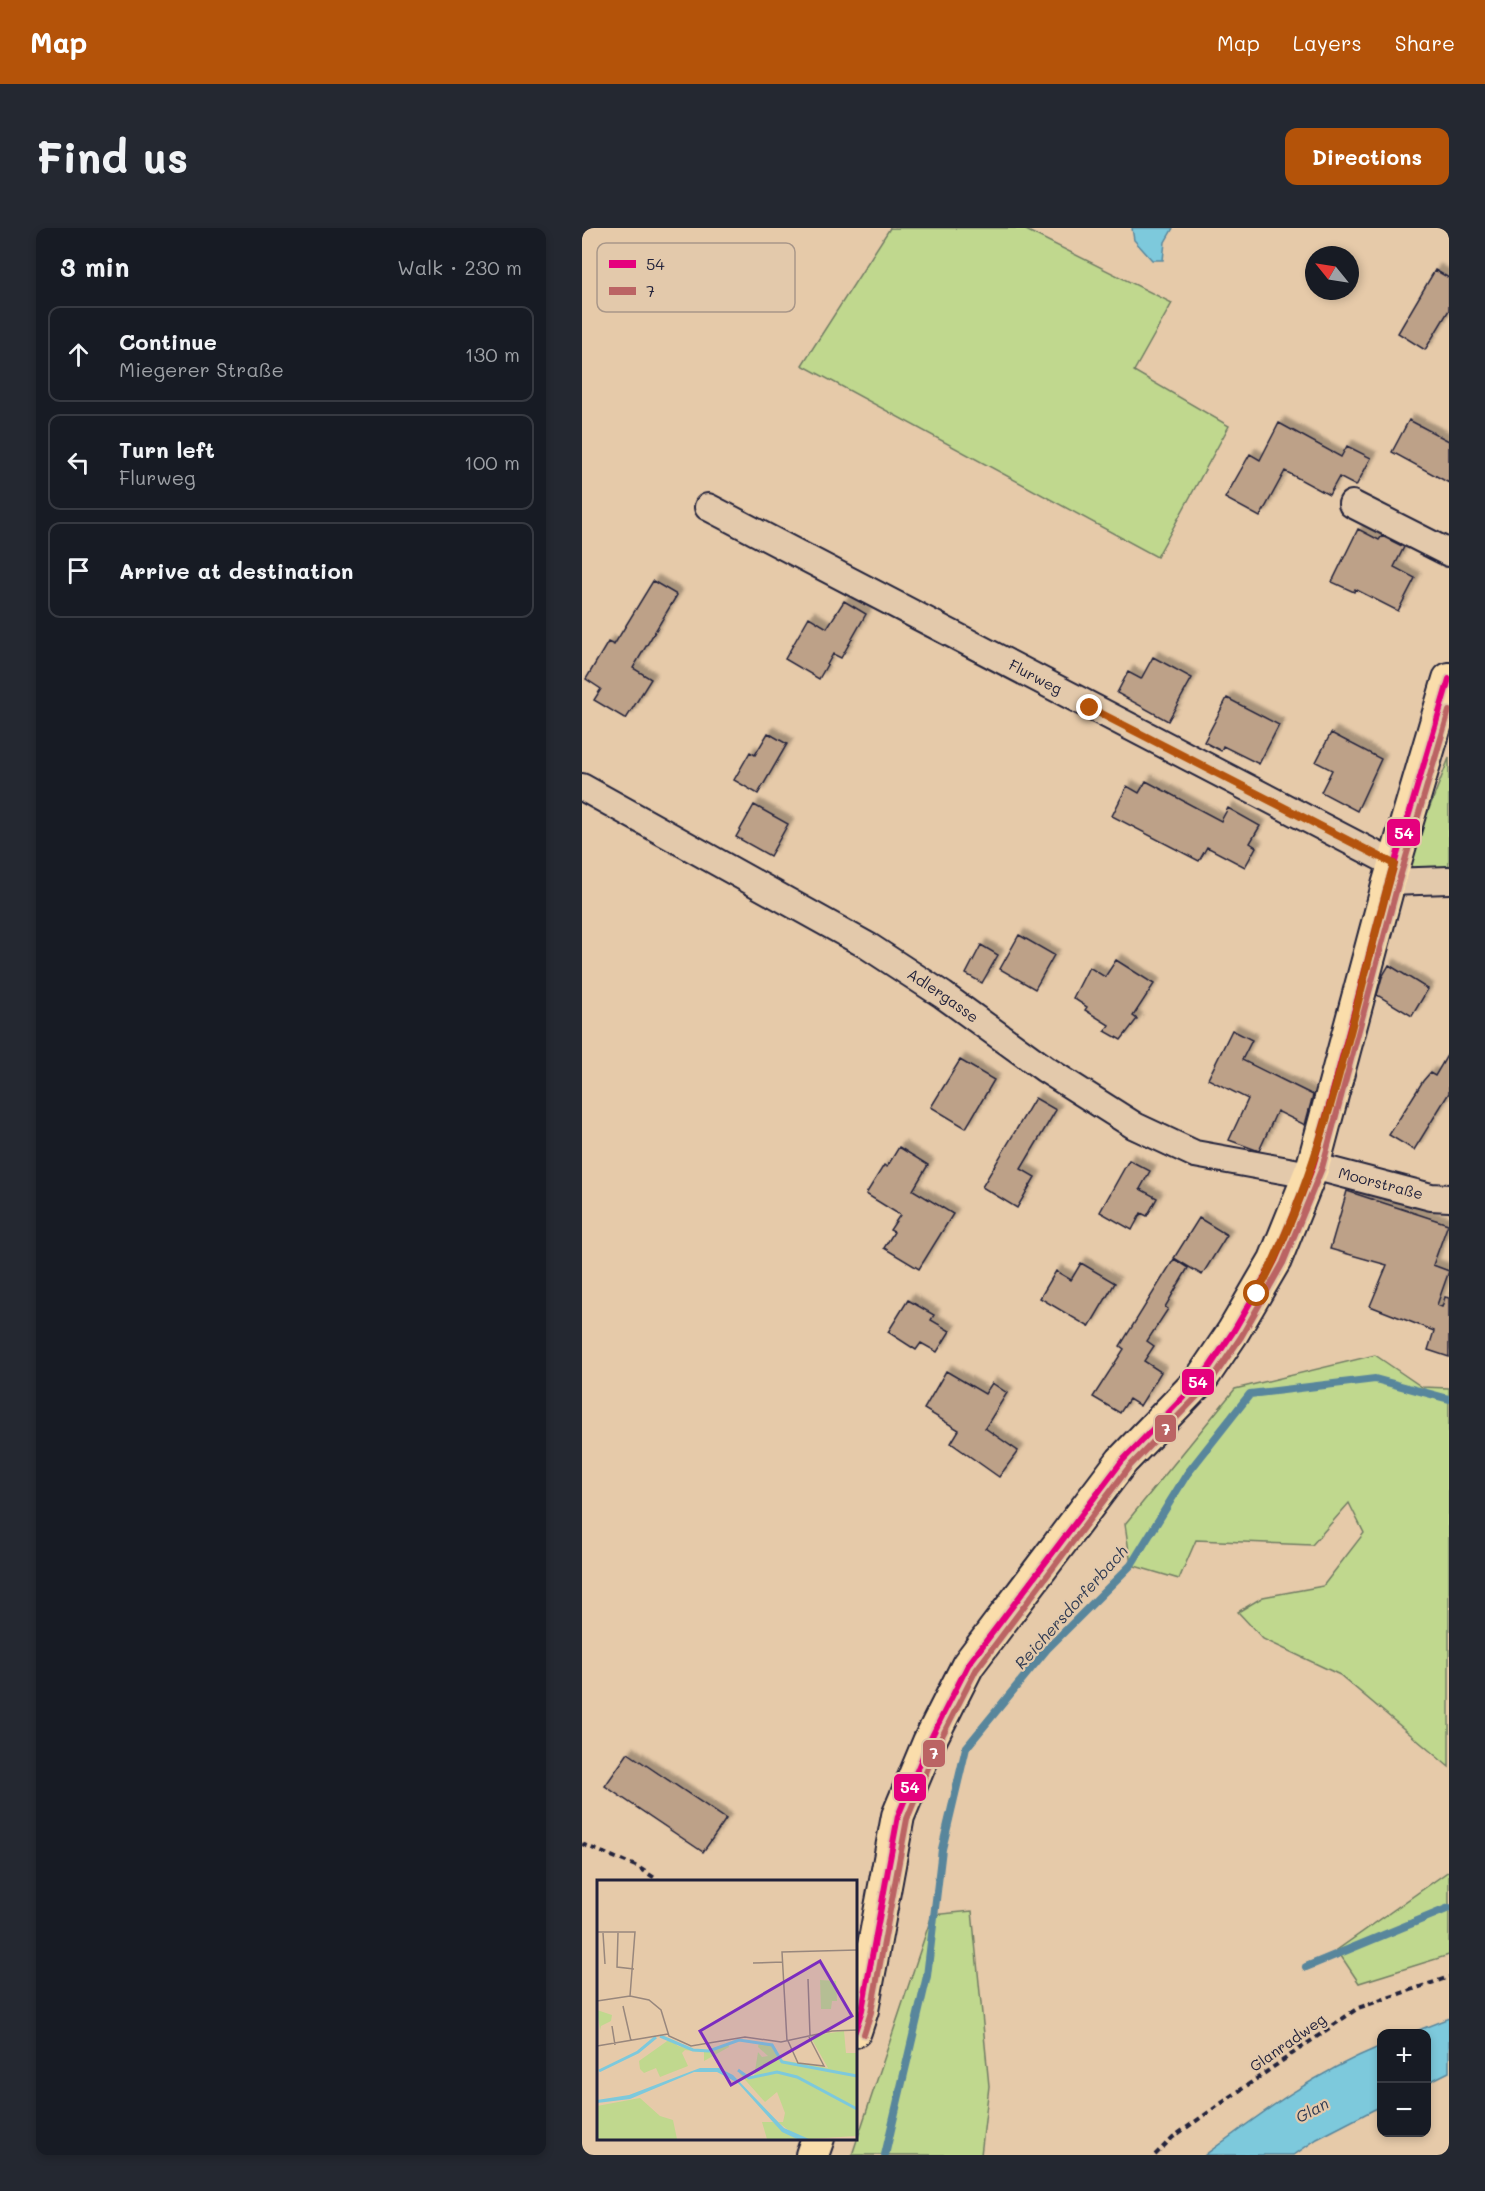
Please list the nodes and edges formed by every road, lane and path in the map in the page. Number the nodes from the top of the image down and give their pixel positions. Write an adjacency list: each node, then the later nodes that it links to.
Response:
1 (1352, 504): 3 (street)
2 (708, 507): 6 (street, Flurweg)
3 (1449, 553)
4 (1449, 679): 6 (main road)
5 (582, 787): 8 (street, Adlergasse)
6 (1391, 873): 7 (street); 8 (main road)
7 (1449, 880)
8 (1312, 1170): 9 (street, Moorstraße); 13 (main road)
9 (1449, 1198)
10 (582, 1844): 11 (path)
11 (658, 1880)
12 (1449, 1977): 16 (path, Glanradweg)
13 (856, 2028)
14 (818, 2140): 15 (main road)
15 (812, 2155)
16 (1155, 2155)

